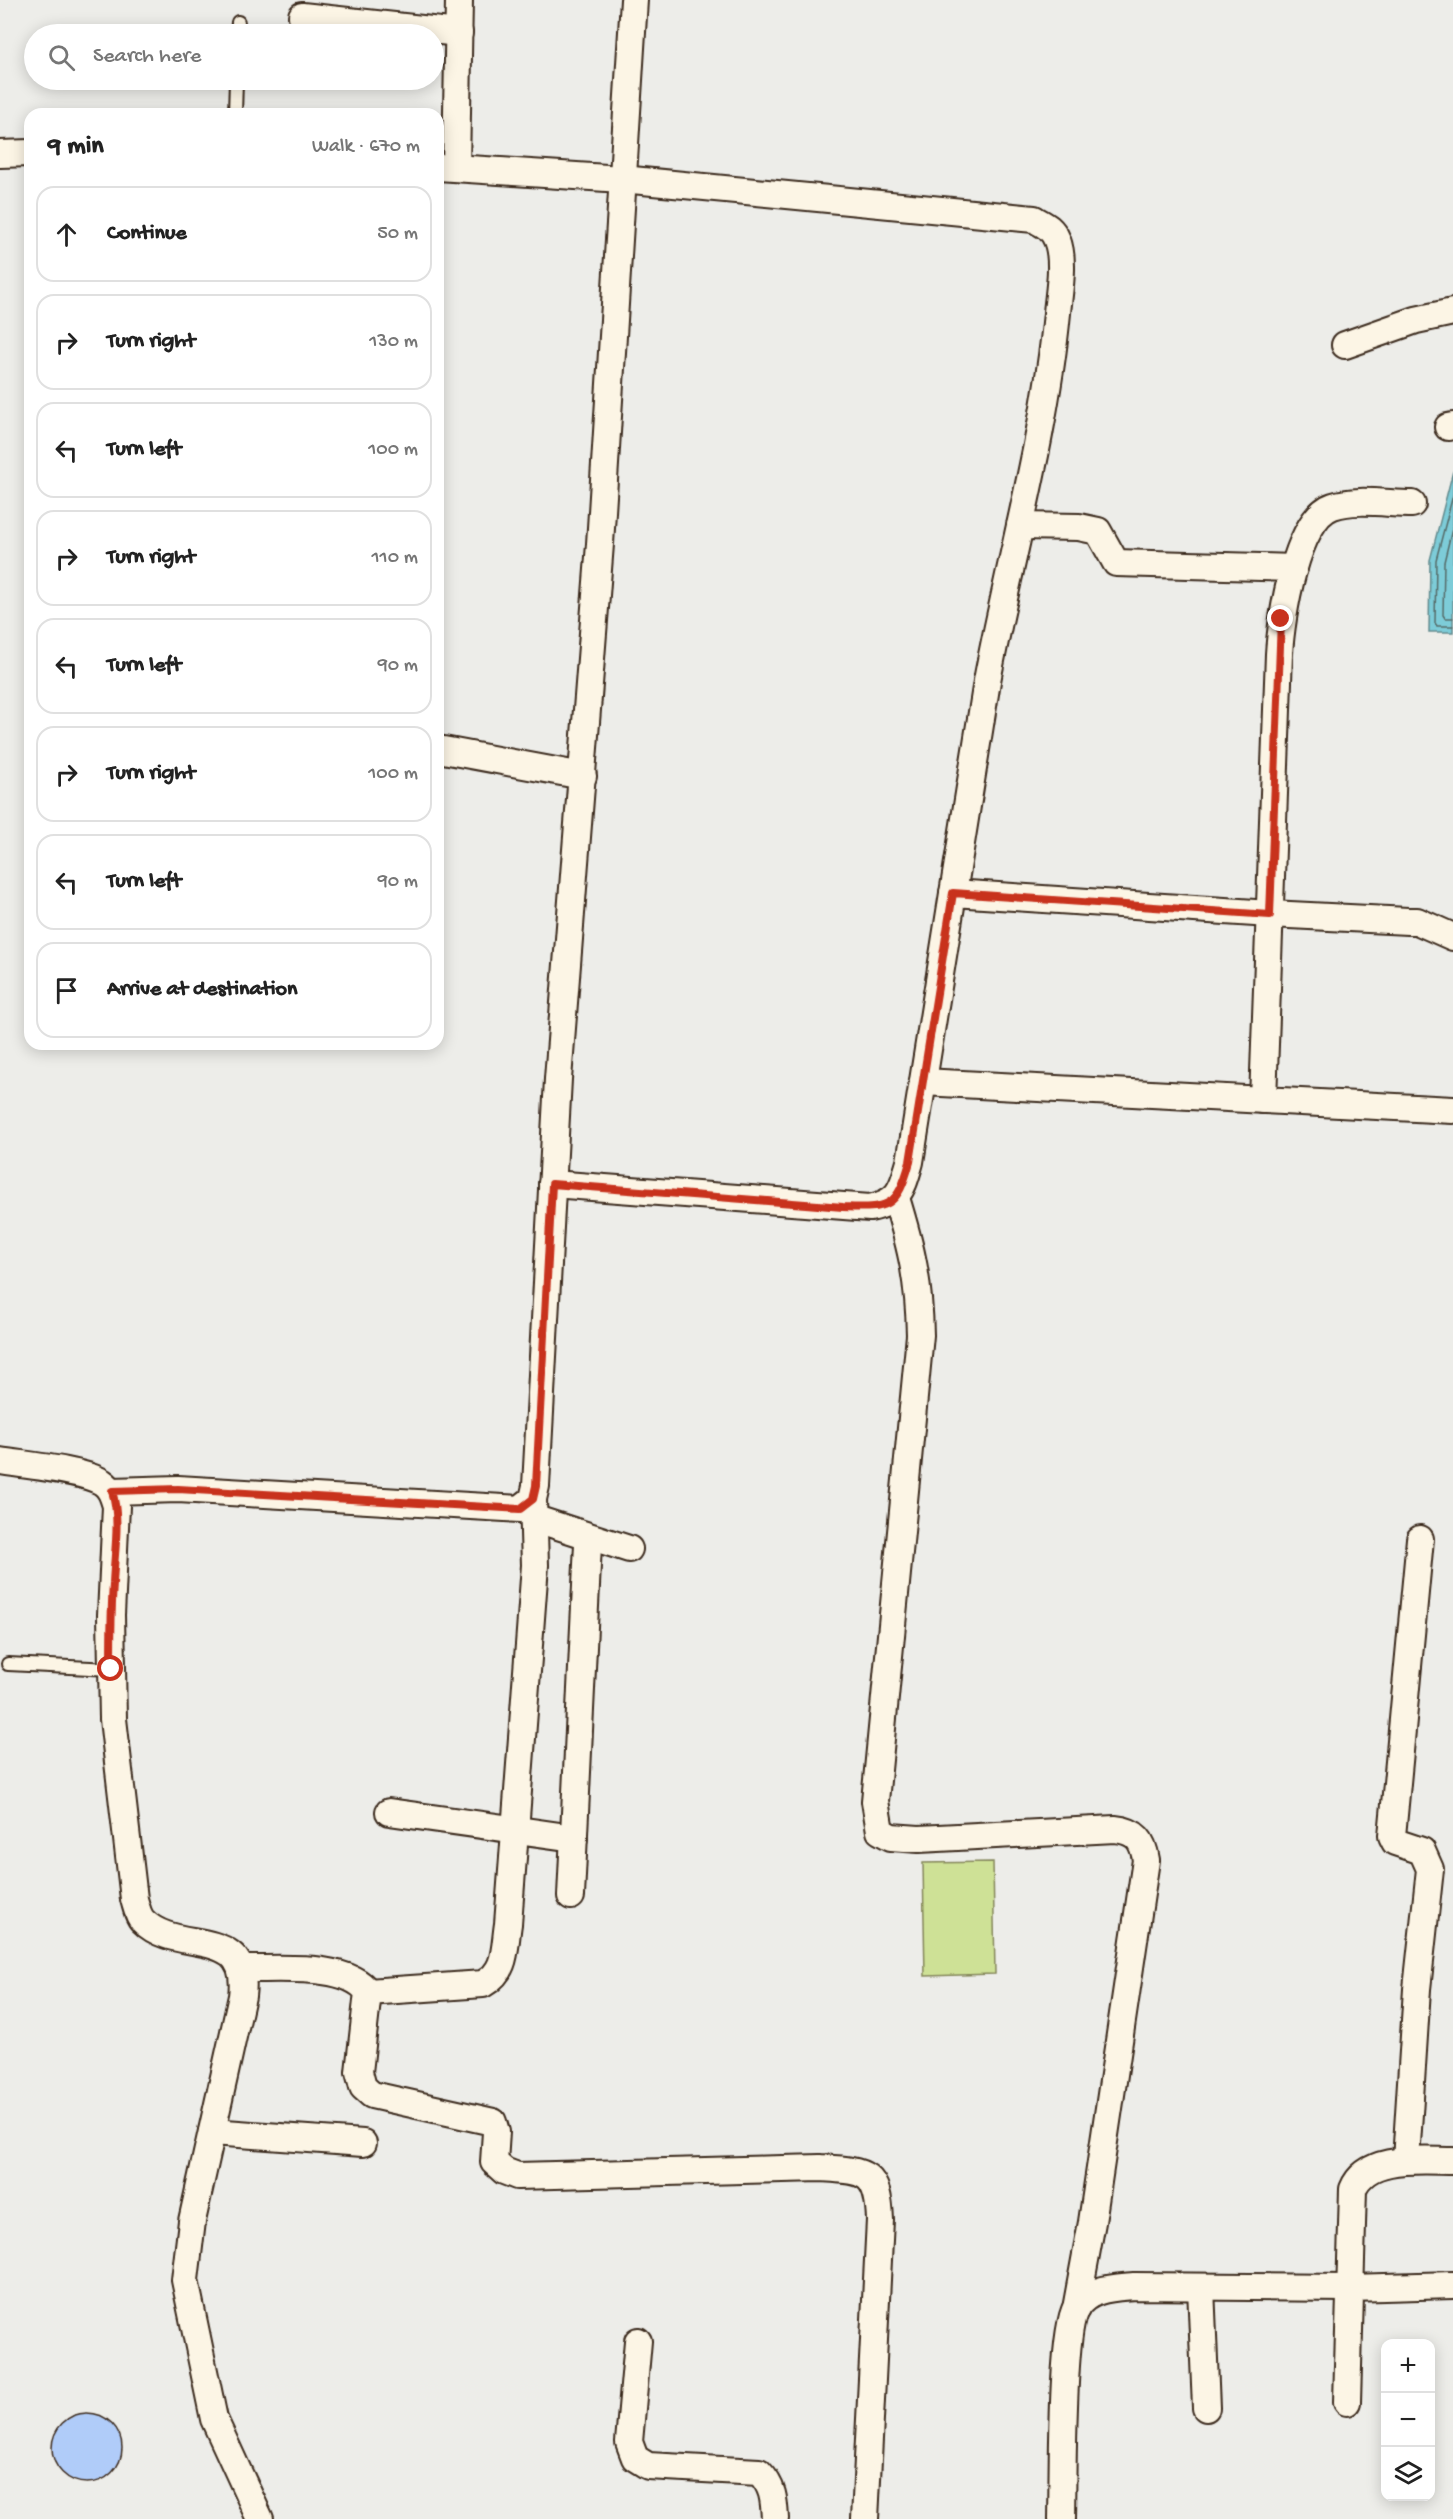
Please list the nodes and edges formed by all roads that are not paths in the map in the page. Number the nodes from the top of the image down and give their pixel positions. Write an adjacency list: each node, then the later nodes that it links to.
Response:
1 (459, 0): 6 (street)
2 (634, 0): 12 (street)
3 (302, 16): 4 (street)
4 (376, 24)
5 (444, 31): 6 (street)
6 (459, 33): 11 (street)
7 (236, 90): 8 (lane)
8 (235, 108)
9 (24, 153): 10 (street)
10 (0, 154)
11 (447, 167): 12 (street)
12 (622, 179): 16 (street); 19 (street)
13 (1453, 312): 14 (street)
14 (1345, 345)
15 (1412, 504): 17 (street)
16 (1020, 526): 17 (street); 20 (street)
17 (1294, 568): 21 (street)
18 (444, 750): 19 (street)
19 (583, 776): 26 (street)
20 (953, 893): 21 (street); 23 (street)
21 (1270, 915): 22 (street); 24 (street)
22 (1453, 937)
23 (923, 1082): 24 (street); 27 (street)
24 (1263, 1100): 25 (street)
25 (1453, 1110)
26 (552, 1184): 27 (street); 30 (street)
27 (896, 1198): 49 (street)
28 (0, 1461): 29 (street)
29 (112, 1491): 30 (street); 35 (street)
30 (534, 1509): 33 (street); 37 (street)
31 (1420, 1539): 44 (street)
32 (588, 1544): 38 (street)
33 (628, 1548)
34 (8, 1664): 35 (lane)
35 (111, 1669): 40 (street)
36 (389, 1812): 37 (street)
37 (515, 1830): 38 (street); 41 (street)
38 (574, 1838): 39 (street)
39 (572, 1896)
40 (242, 1969): 41 (street); 42 (street)
41 (368, 1992): 55 (street)
42 (212, 2133): 43 (street); 53 (street)
43 (363, 2143)
44 (1406, 2160): 45 (street); 48 (street)
45 (1453, 2161)
46 (1453, 2285): 48 (street)
47 (1201, 2287): 48 (street); 49 (street); 52 (street)
48 (1350, 2288): 51 (street)
49 (1076, 2309): 56 (street)
50 (638, 2341): 54 (street)
51 (1347, 2402)
52 (1206, 2408)
53 (260, 2519)
54 (775, 2519)
55 (865, 2519)
56 (1062, 2519)

